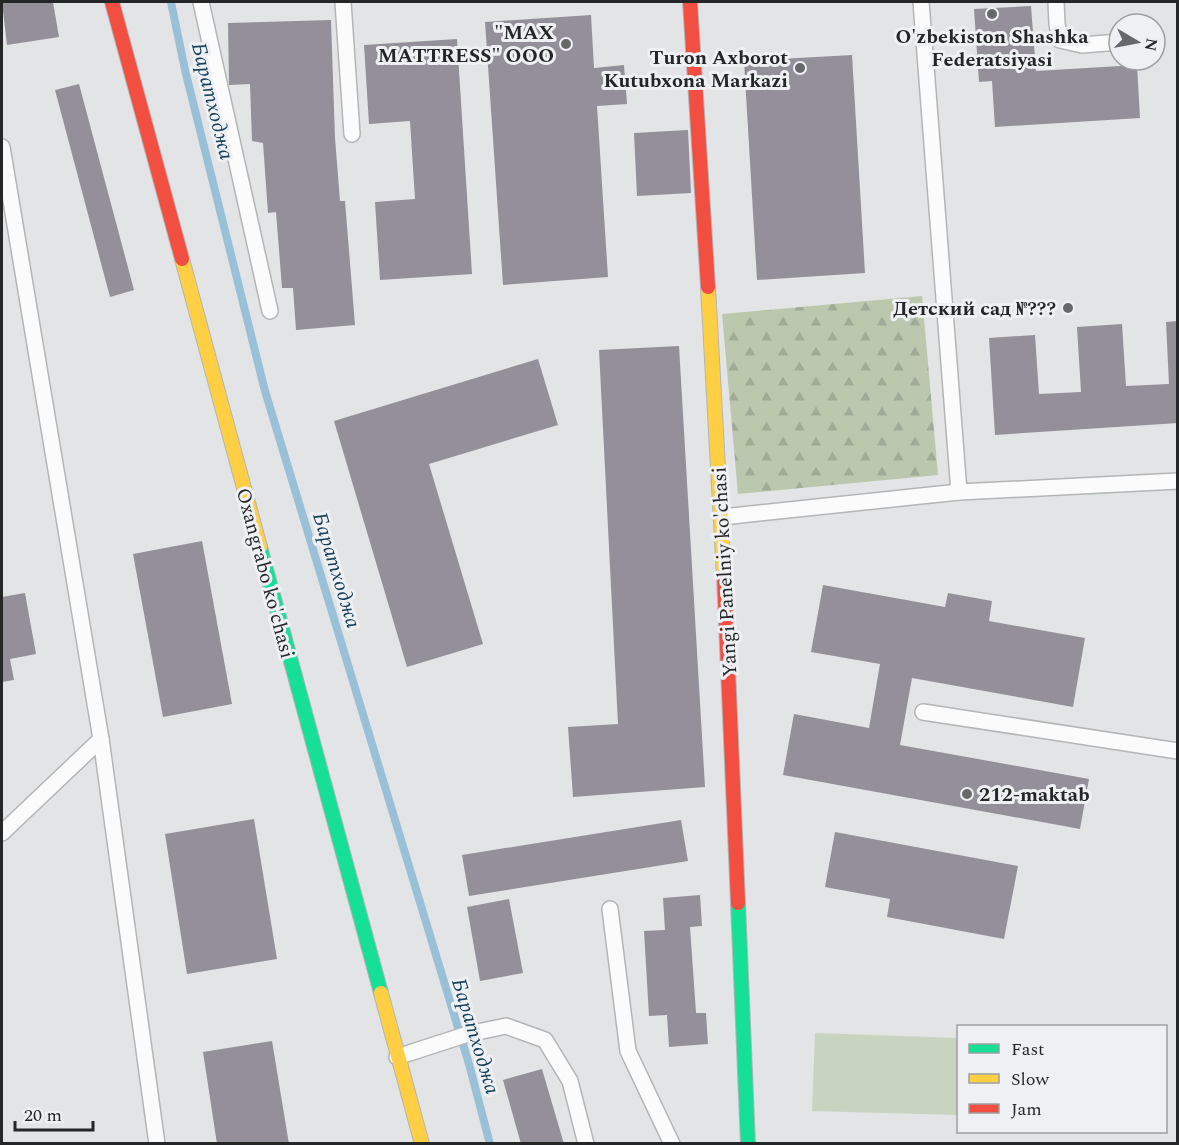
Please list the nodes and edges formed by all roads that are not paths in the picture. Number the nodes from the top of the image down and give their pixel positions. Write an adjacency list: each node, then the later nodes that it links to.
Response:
1 (112, 2): 19 (street, Oxangrabo ko'chasi)
2 (201, 2): 10 (lane)
3 (343, 2): 8 (lane)
4 (690, 2): 13 (street, Yangi Panelniy ko'chasi)
5 (921, 2): 12 (lane)
6 (1056, 2): 7 (lane)
7 (1107, 43)
8 (352, 134)
9 (2, 147): 15 (lane)
10 (270, 311)
11 (1178, 481): 12 (lane)
12 (959, 492): 13 (lane)
13 (722, 517): 24 (street, Yangi Panelniy ko'chasi)
14 (923, 712): 16 (lane)
15 (101, 739): 17 (lane); 20 (lane)
16 (1178, 751)
17 (2, 833)
18 (610, 909): 23 (lane)
19 (397, 1057): 21 (street, Oxangrabo ko'chasi); 22 (lane)
20 (157, 1143)
21 (422, 1143)
22 (586, 1143)
23 (672, 1143)
24 (748, 1143)

